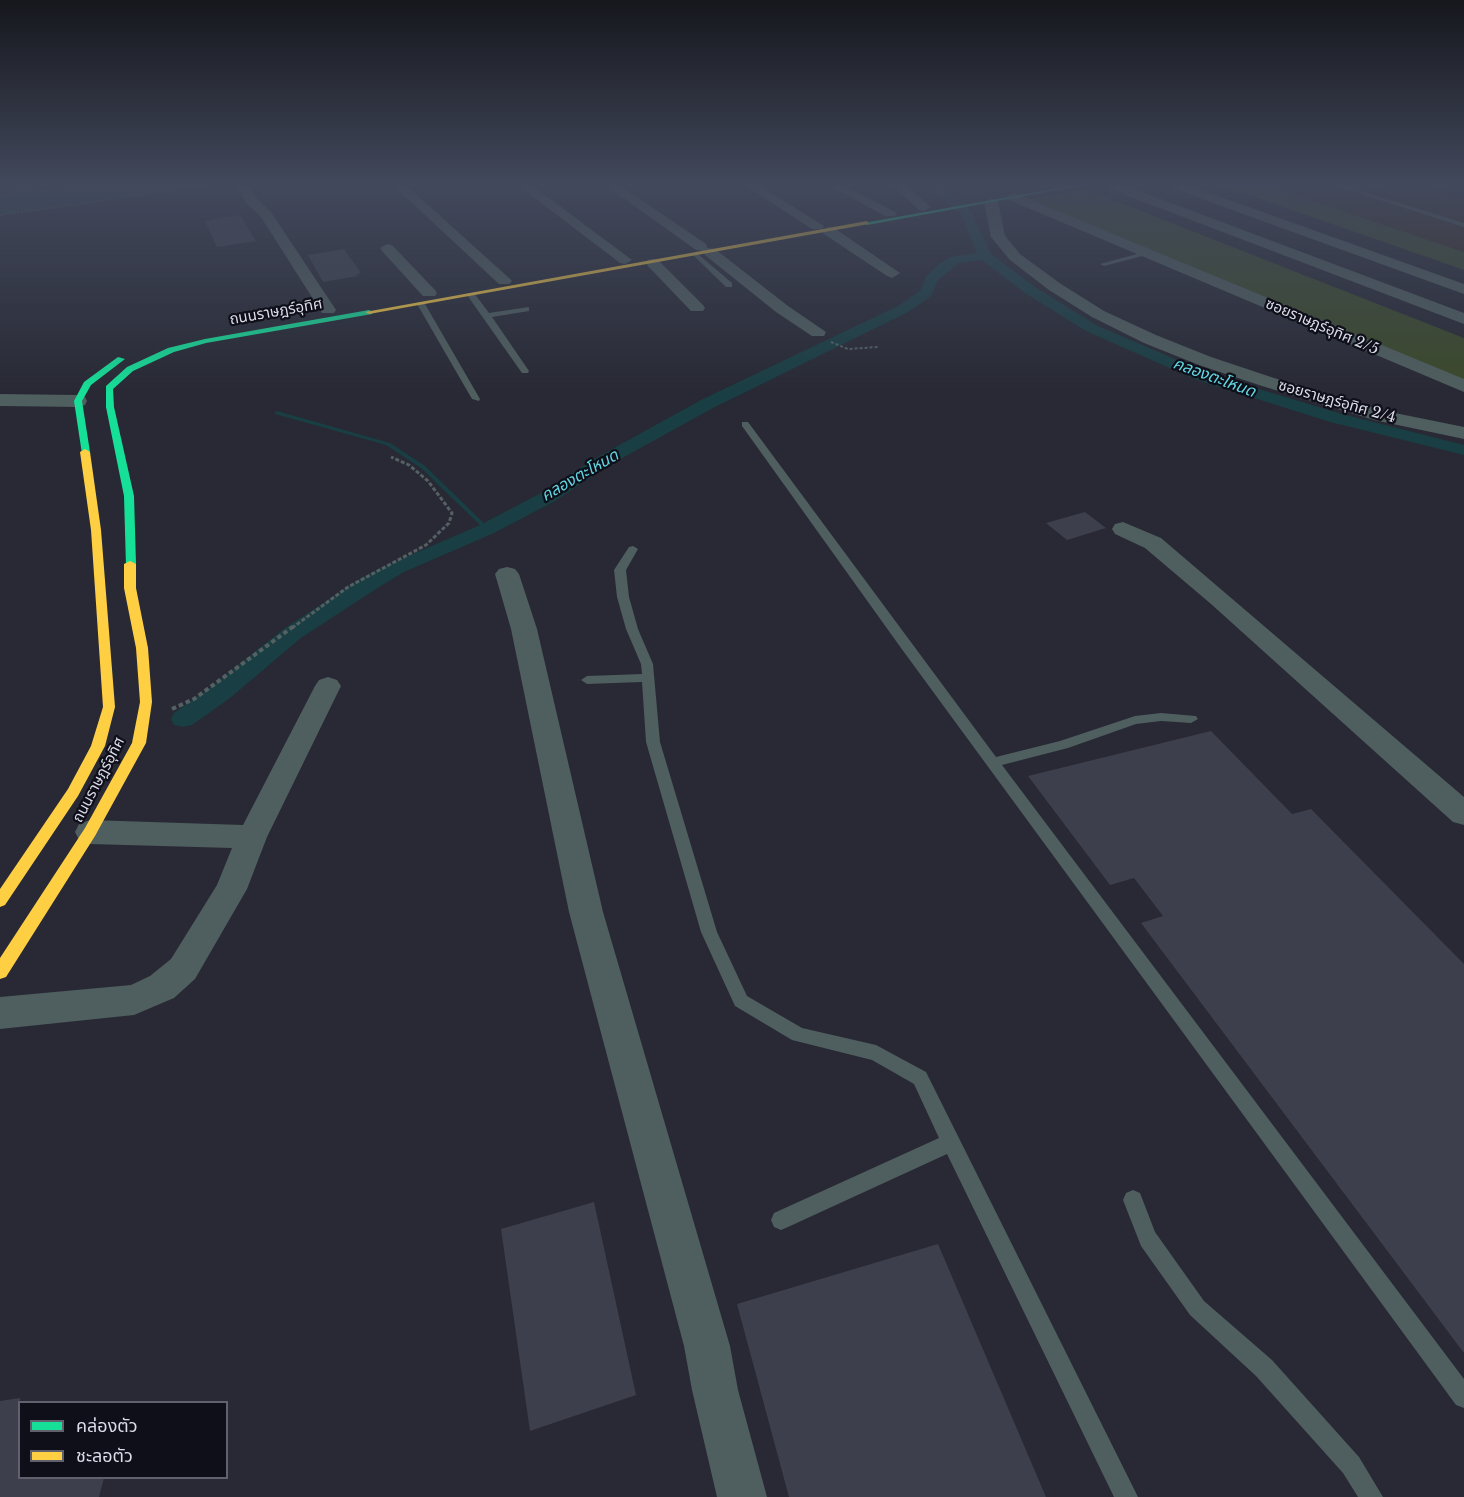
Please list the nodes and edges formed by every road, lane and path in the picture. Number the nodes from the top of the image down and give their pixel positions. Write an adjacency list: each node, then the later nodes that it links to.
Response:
1 (293, 256): 26 (street)
2 (393, 256): 23 (street)
3 (476, 256): 19 (street)
4 (619, 256): 15 (street)
5 (661, 256): 15 (main road, ถนนราษฎร์อุทิศ)
6 (683, 256): 16 (main road, ถนนราษฎร์อุทิศ)
7 (707, 256): 20 (lane)
8 (710, 256): 29 (street)
9 (866, 256): 18 (street)
10 (1015, 256): 31 (street, ซอยราษฎร์อุทิศ 2/4)
11 (1137, 256): 17 (lane)
12 (1155, 256): 35 (street, ซอยราษฎร์อุทิศ 2/5)
13 (1298, 256): 28 (street)
14 (1372, 256): 21 (street)
15 (625, 260): 19 (main road, ถนนราษฎร์อุทิศ)
16 (653, 263): 22 (main road, ถนนราษฎร์อุทิศ); 24 (street)
17 (1104, 264)
18 (892, 273)
19 (504, 282): 23 (main road, ถนนราษฎร์อุทิศ)
20 (729, 285)
21 (1464, 289)
22 (471, 295): 23 (main road, ถนนราษฎร์อุทิศ); 27 (lane)
23 (425, 299): 26 (main road, ถนนราษฎร์อุทิศ); 36 (lane); 52 (main road, ถนนราษฎร์อุทิศ)
24 (697, 308)
25 (526, 309): 27 (lane)
26 (328, 310): 38 (main road, ถนนราษฎร์อุทิศ)
27 (488, 316): 34 (lane)
28 (1464, 319)
29 (818, 332)
30 (1177, 334): 31 (street)
31 (1150, 339): 40 (street, ซอยราษฎร์อุทิศ 2/4)
32 (878, 347): 33 (path)
33 (849, 349)
34 (525, 371)
35 (1464, 386)
36 (476, 399)
37 (0, 400): 38 (street)
38 (78, 401): 54 (main road, ถนนราษฎร์อุทิศ)
39 (745, 424): 50 (lane)
40 (1464, 433)
41 (391, 457): 48 (path)
42 (1123, 529): 51 (street)
43 (633, 549): 45 (lane)
44 (507, 574): 61 (street)
45 (646, 678): 46 (lane); 57 (lane)
46 (587, 680)
47 (327, 686): 53 (street)
48 (169, 710)
49 (1191, 719): 50 (lane)
50 (993, 763): 60 (lane)
51 (1464, 814)
52 (90, 832): 53 (street); 55 (main road, ถนนราษฎร์อุทิศ)
53 (252, 837): 56 (street)
54 (0, 901)
55 (0, 972)
56 (0, 1013)
57 (950, 1143): 59 (lane); 62 (lane)
58 (1133, 1200): 63 (lane)
59 (781, 1220)
60 (1464, 1397)
61 (742, 1497)
62 (1126, 1497)
63 (1371, 1497)

